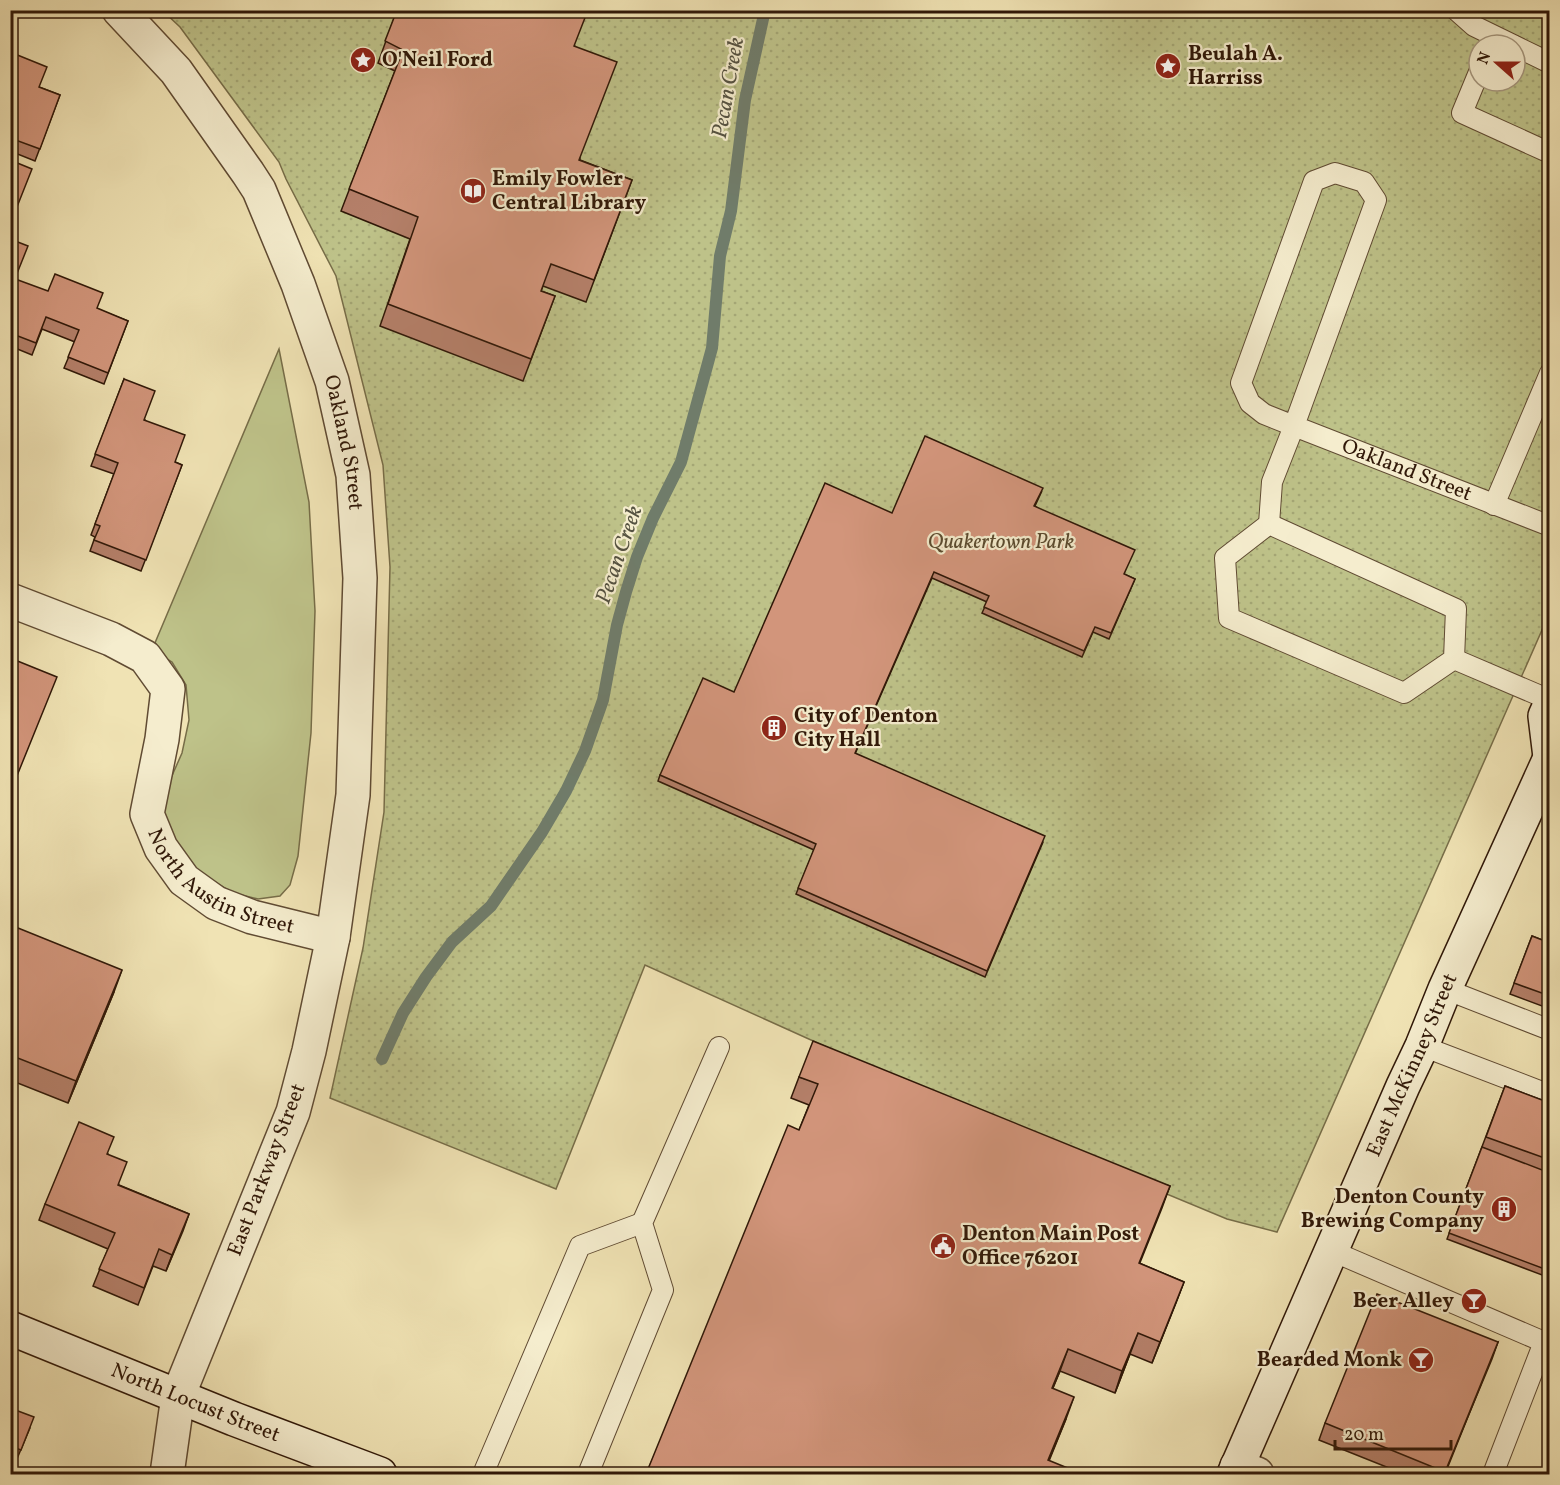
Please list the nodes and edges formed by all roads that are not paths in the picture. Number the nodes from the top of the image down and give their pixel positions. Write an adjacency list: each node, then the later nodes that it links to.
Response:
1 (119, 10): 18 (street, Oakland Street)
2 (1456, 10): 3 (lane)
3 (1483, 33)
4 (1527, 52): 5 (lane)
5 (1550, 63)
6 (1470, 93): 7 (lane)
7 (1550, 153)
8 (1550, 373): 10 (lane)
9 (1294, 426): 9 (lane, Oakland Street); 10 (lane, Oakland Street); 11 (lane)
10 (1494, 505): 12 (lane, Oakland Street)
11 (1269, 524): 14 (lane); 14 (lane)
12 (1550, 526)
13 (10, 600): 18 (street, North Austin Street)
14 (1454, 659): 15 (lane)
15 (1550, 700)
16 (1550, 705): 17 (street, East McKinney Street)
17 (1546, 774): 19 (street, East McKinney Street)
18 (333, 937): 27 (street, East Parkway Street)
19 (1445, 988): 20 (lane); 21 (street, East McKinney Street)
20 (1550, 1030)
21 (1422, 1046): 23 (lane); 25 (street, East McKinney Street)
22 (719, 1047): 24 (lane)
23 (1550, 1095)
24 (642, 1223): 31 (lane); 32 (lane)
25 (1332, 1251): 28 (street, East McKinney Street); 33 (lane)
26 (10, 1328): 27 (street, North Locust Street)
27 (178, 1396): 29 (street, East Parkway Street); 30 (street, North Locust Street)
28 (1243, 1472)
29 (167, 1474)
30 (380, 1474)
31 (483, 1474)
32 (588, 1474)
33 (1493, 1474)

